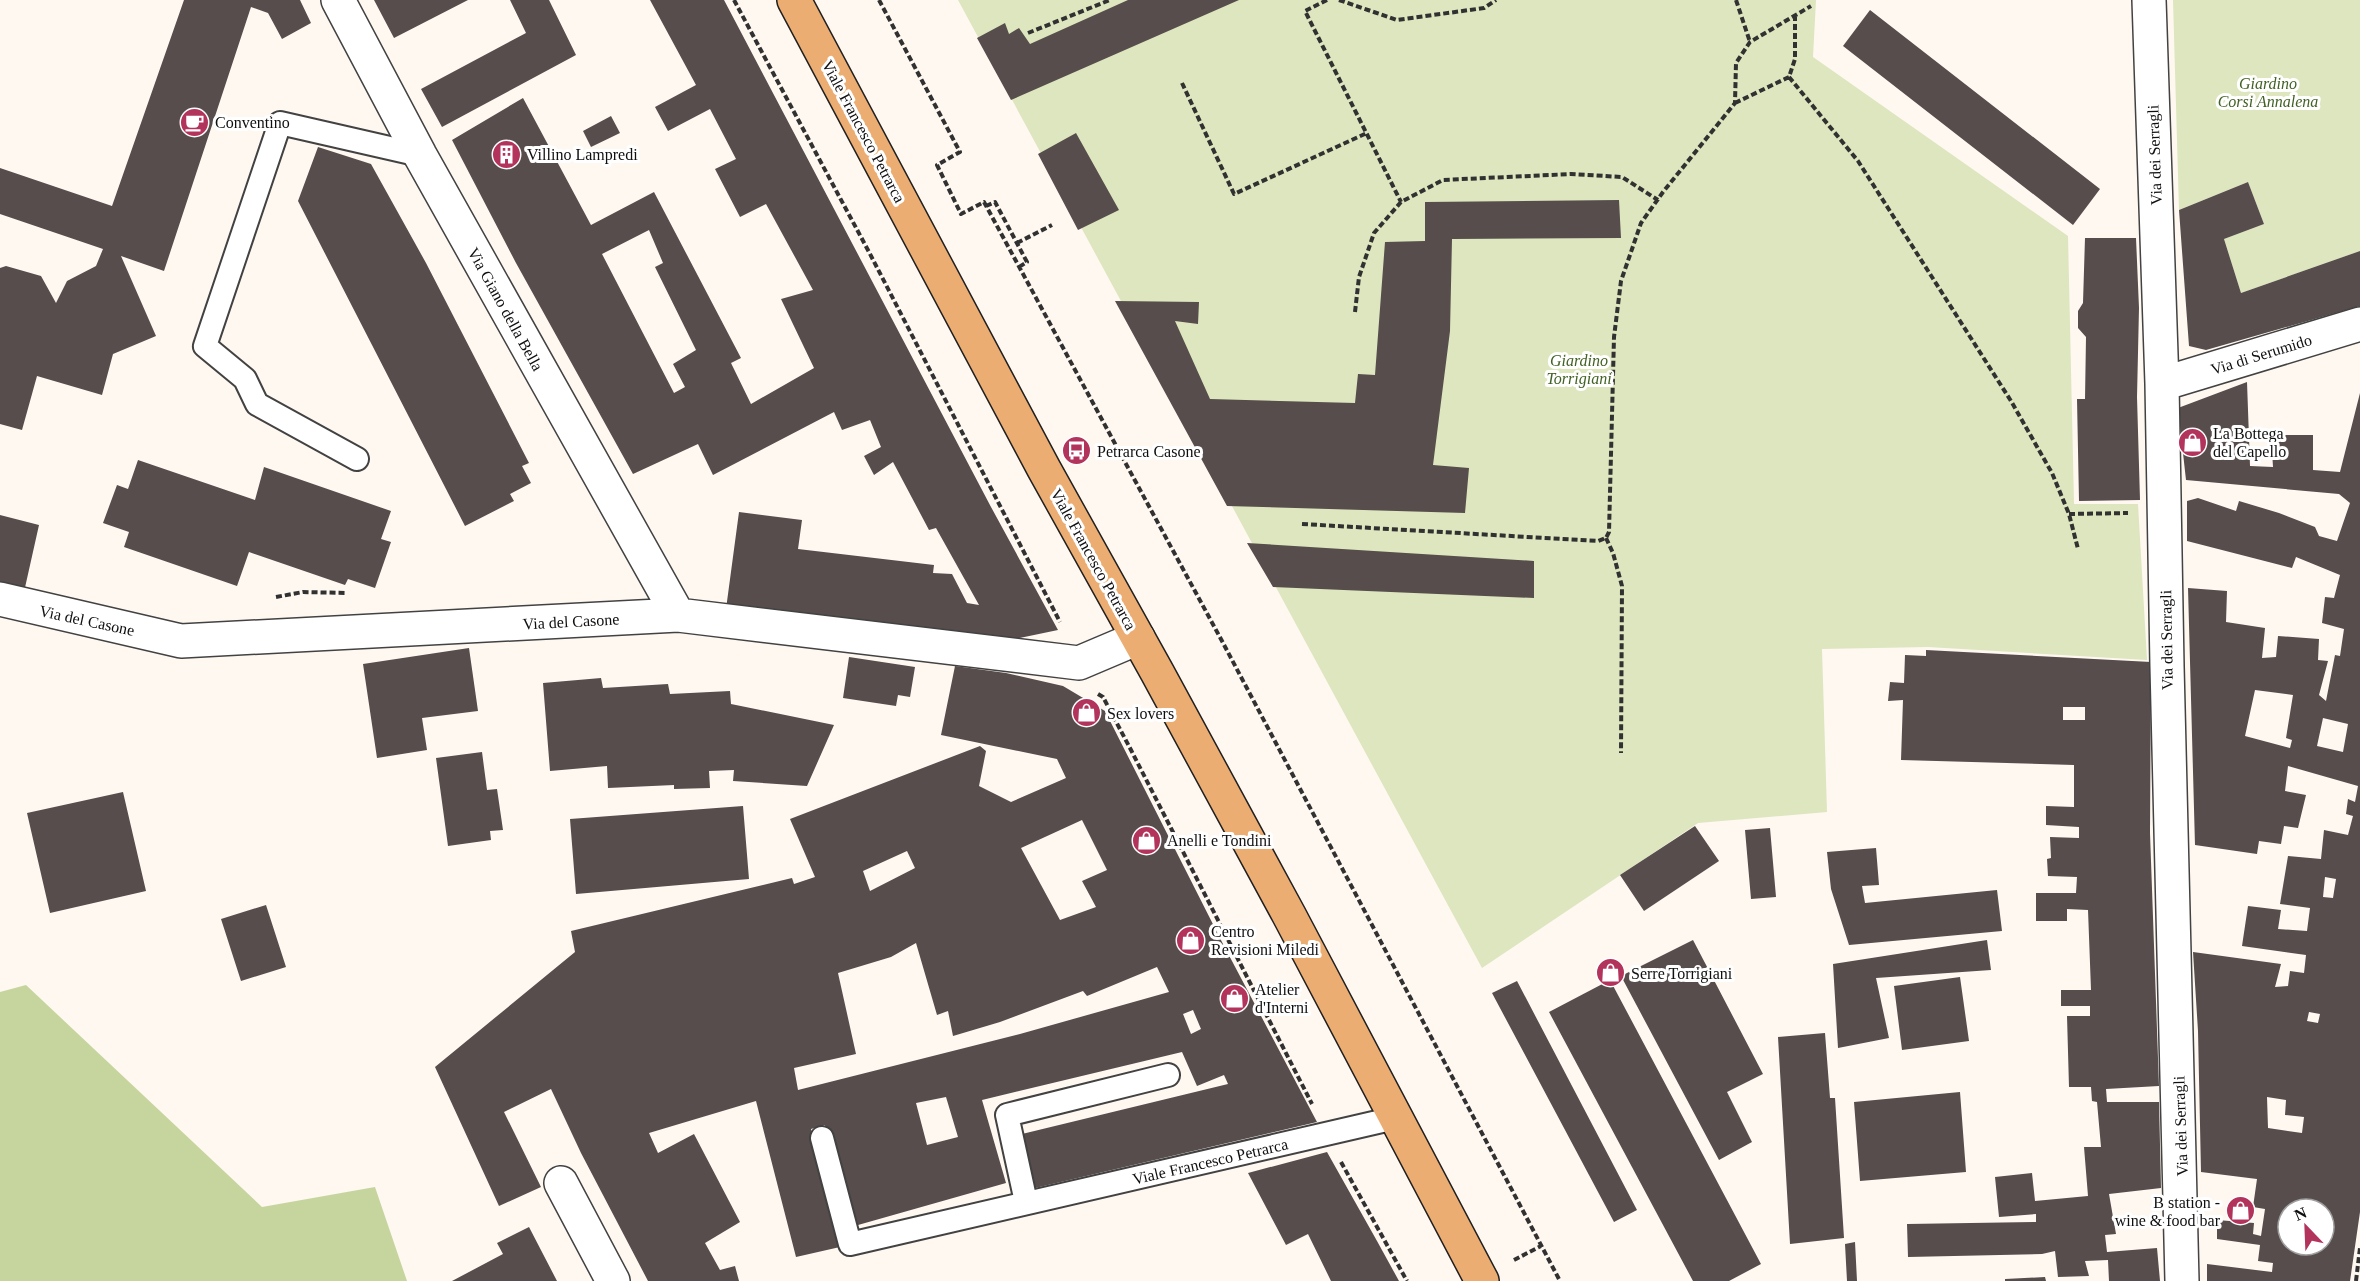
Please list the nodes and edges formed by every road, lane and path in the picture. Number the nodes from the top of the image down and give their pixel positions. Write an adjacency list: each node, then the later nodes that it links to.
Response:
1 (338, 0): 19 (street, Via Giano della Bella)
2 (734, 0): 37 (path)
3 (794, 0): 38 (main road, Viale Francesco Petrarca)
4 (879, 0): 22 (path)
5 (1110, 0): 13 (path)
6 (1328, 0): 18 (path)
7 (1339, 0): 8 (path)
8 (1496, 0)
9 (1736, 0): 14 (path)
10 (2149, 0): 28 (street, Via dei Serragli)
11 (1811, 6): 12 (path)
12 (1795, 15): 14 (path); 15 (path)
13 (1029, 33)
14 (1750, 42): 17 (path)
15 (1789, 77): 17 (path); 31 (path)
16 (1182, 83): 18 (path)
17 (1735, 103): 20 (path)
18 (1367, 133): 21 (path)
19 (420, 155): 29 (lane); 36 (street, Via Giano della Bella)
20 (1658, 200): 21 (path); 33 (path)
21 (1401, 202): 26 (path)
22 (986, 206): 24 (path); 25 (path)
23 (1052, 225): 24 (path)
24 (1017, 243): 25 (path)
25 (1019, 267): 51 (path)
26 (1355, 312)
27 (2360, 324): 28 (street, Via di Serumido)
28 (2162, 384): 52 (street, Via dei Serragli)
29 (357, 459)
30 (2128, 513): 31 (path)
31 (2069, 514): 34 (path)
32 (1302, 524): 33 (path)
33 (1606, 538): 40 (path)
34 (2078, 549)
35 (0, 599): 36 (street, Via del Casone)
36 (678, 615): 38 (street, Via del Casone)
37 (1063, 629)
38 (1138, 638): 42 (main road, Viale Francesco Petrarca)
39 (1092, 691): 43 (path)
40 (1621, 753)
41 (1168, 1075): 46 (lane)
42 (1395, 1118): 43 (lane, Viale Francesco Petrarca); 50 (main road, Viale Francesco Petrarca)
43 (1328, 1134): 46 (lane, Viale Francesco Petrarca); 49 (path)
44 (822, 1138): 46 (lane, Viale Francesco Petrarca)
45 (561, 1183): 48 (street)
46 (1026, 1202)
47 (2360, 1248): 53 (path)
48 (613, 1281)
49 (1407, 1281)
50 (1482, 1281)
51 (1560, 1281)
52 (2182, 1281)
53 (2356, 1281)

